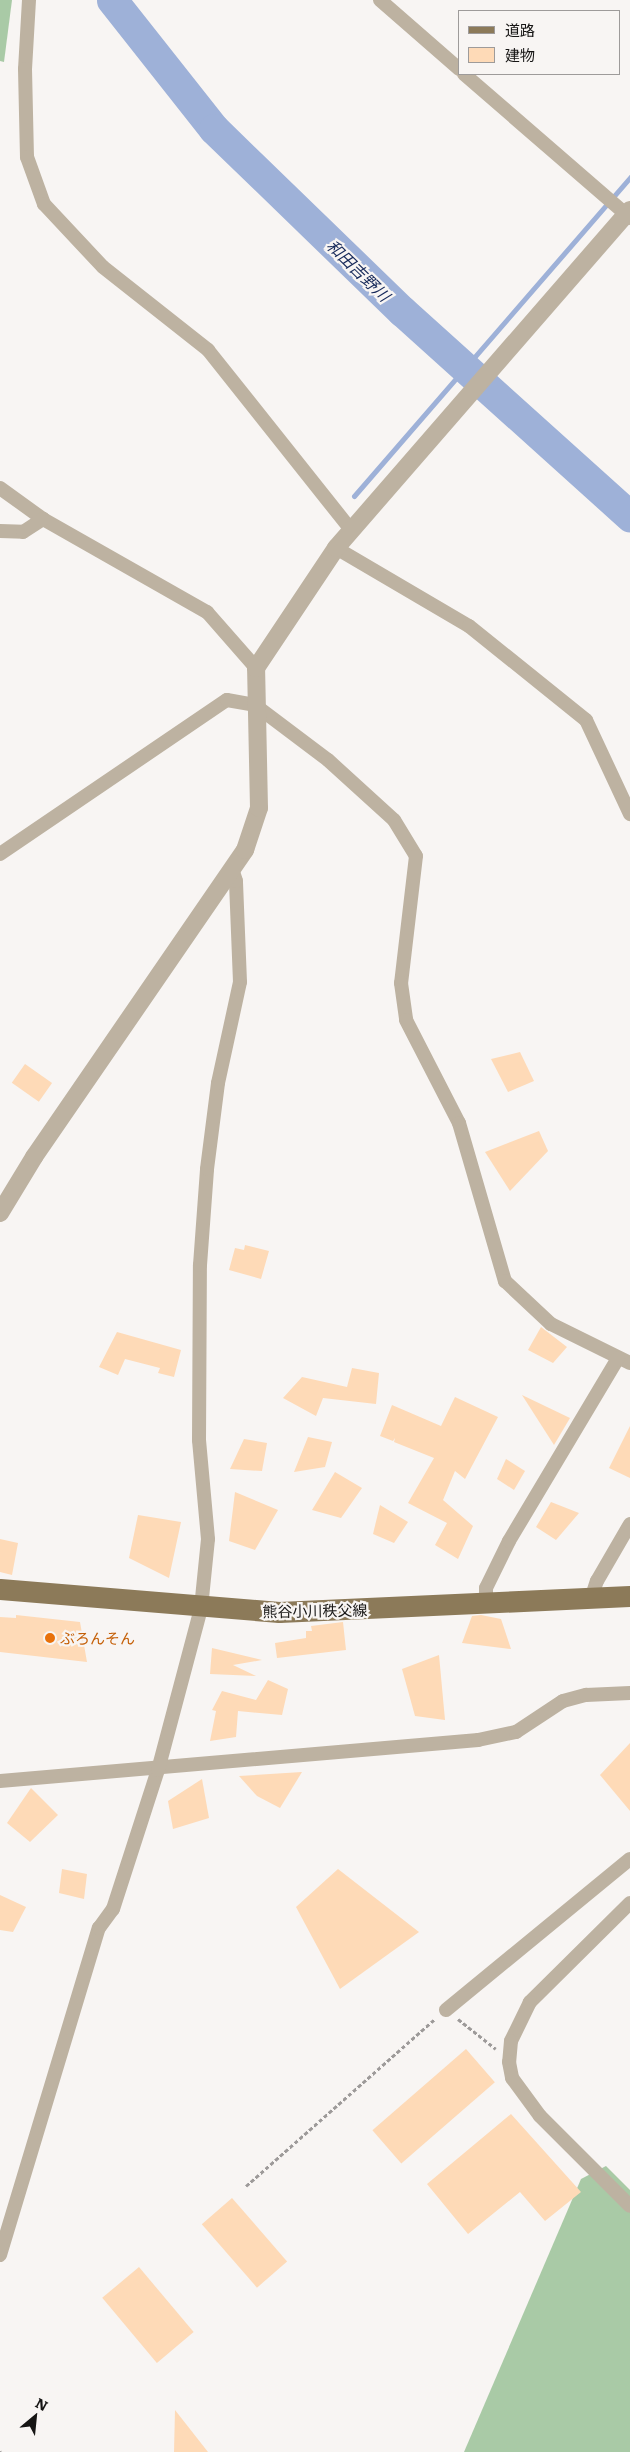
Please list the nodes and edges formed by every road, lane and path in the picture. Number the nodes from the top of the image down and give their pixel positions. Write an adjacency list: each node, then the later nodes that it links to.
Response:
1 (29, 0): 9 (street)
2 (380, 0): 3 (street)
3 (458, 68)
4 (465, 75): 5 (street)
5 (629, 214): 9 (street)
6 (0, 488): 7 (street)
7 (43, 519): 8 (street); 11 (street)
8 (0, 530)
9 (351, 530): 10 (street)
10 (336, 548): 11 (street); 13 (street)
11 (256, 668): 12 (street)
12 (256, 705): 14 (street); 15 (street); 17 (street)
13 (630, 814)
14 (0, 854)
15 (232, 869): 16 (street); 23 (street)
16 (0, 1213)
17 (624, 1361): 22 (street)
18 (630, 1524): 21 (street)
19 (0, 1589): 23 (main road, 熊谷小川秩父線)
20 (630, 1596): 21 (main road, 熊谷小川秩父線)
21 (591, 1599): 22 (main road, 熊谷小川秩父線)
22 (486, 1604): 23 (main road, 熊谷小川秩父線)
23 (201, 1608): 25 (street)
24 (630, 1693): 25 (street)
25 (158, 1770): 26 (street); 33 (street)
26 (0, 1781)
27 (630, 1859): 29 (street)
28 (630, 1903): 30 (street)
29 (446, 2010): 30 (path); 31 (path)
30 (509, 2062): 32 (street)
31 (246, 2186)
32 (630, 2206)
33 (0, 2255)

